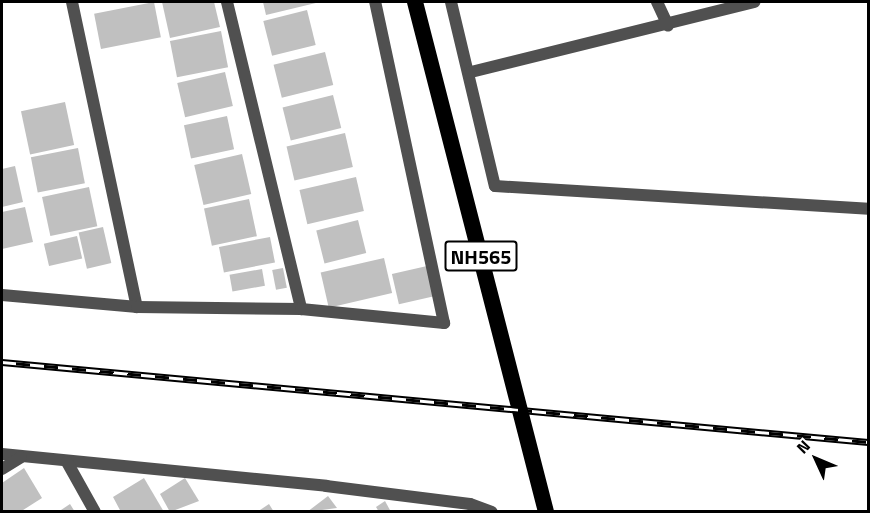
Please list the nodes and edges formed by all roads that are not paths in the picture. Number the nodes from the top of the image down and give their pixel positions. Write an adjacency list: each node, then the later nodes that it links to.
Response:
1 (72, 2): 12 (street)
2 (227, 2): 13 (street)
3 (375, 2): 13 (street)
4 (415, 2): 20 (highway, NH565)
5 (451, 2): 9 (street)
6 (657, 2): 8 (street)
7 (754, 2): 8 (street)
8 (668, 26): 9 (street)
9 (471, 72): 10 (street)
10 (868, 208)
11 (2, 295): 12 (street)
12 (137, 307): 13 (street)
13 (301, 309)
14 (2, 454): 15 (street)
15 (21, 457): 16 (street); 17 (street)
16 (67, 462): 18 (street); 19 (street)
17 (2, 469)
18 (95, 512)
19 (492, 512)
20 (546, 512)

